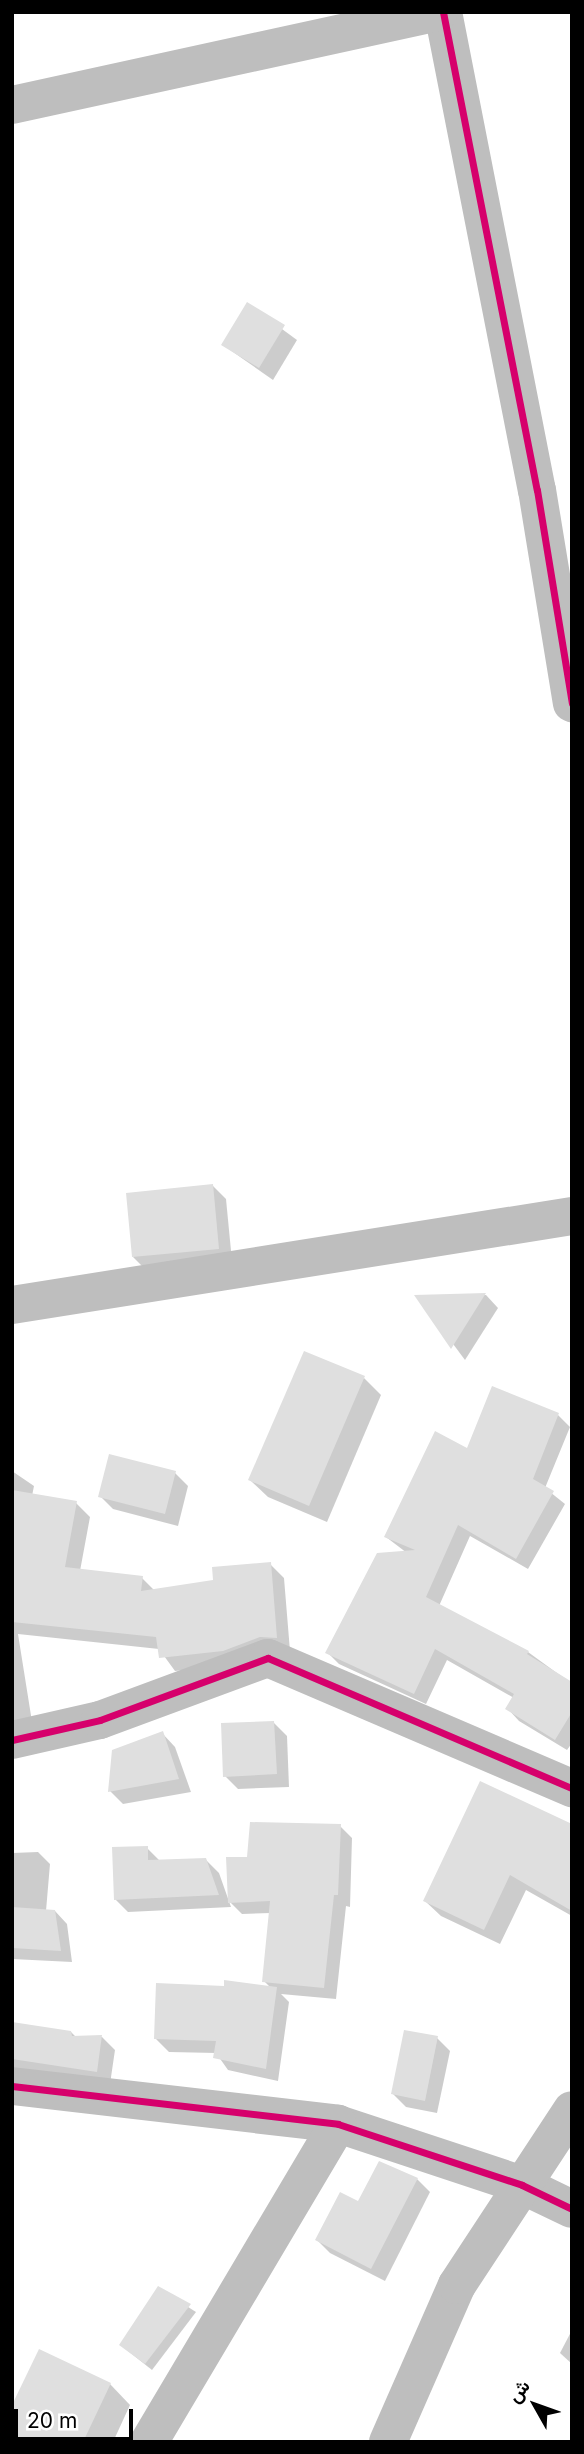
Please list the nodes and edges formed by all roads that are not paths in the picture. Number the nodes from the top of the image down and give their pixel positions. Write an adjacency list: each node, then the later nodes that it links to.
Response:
1 (441, 12): 2 (street); 3 (street)
2 (12, 105)
3 (572, 703)
4 (572, 1216): 5 (street)
5 (12, 1305)
6 (12, 1740): 7 (street)
7 (572, 1788)
8 (12, 2086): 10 (street)
9 (572, 2110): 11 (street)
10 (338, 2124): 11 (street); 13 (street)
11 (522, 2185): 12 (street); 14 (street)
12 (572, 2209)
13 (149, 2442)
14 (388, 2442)

